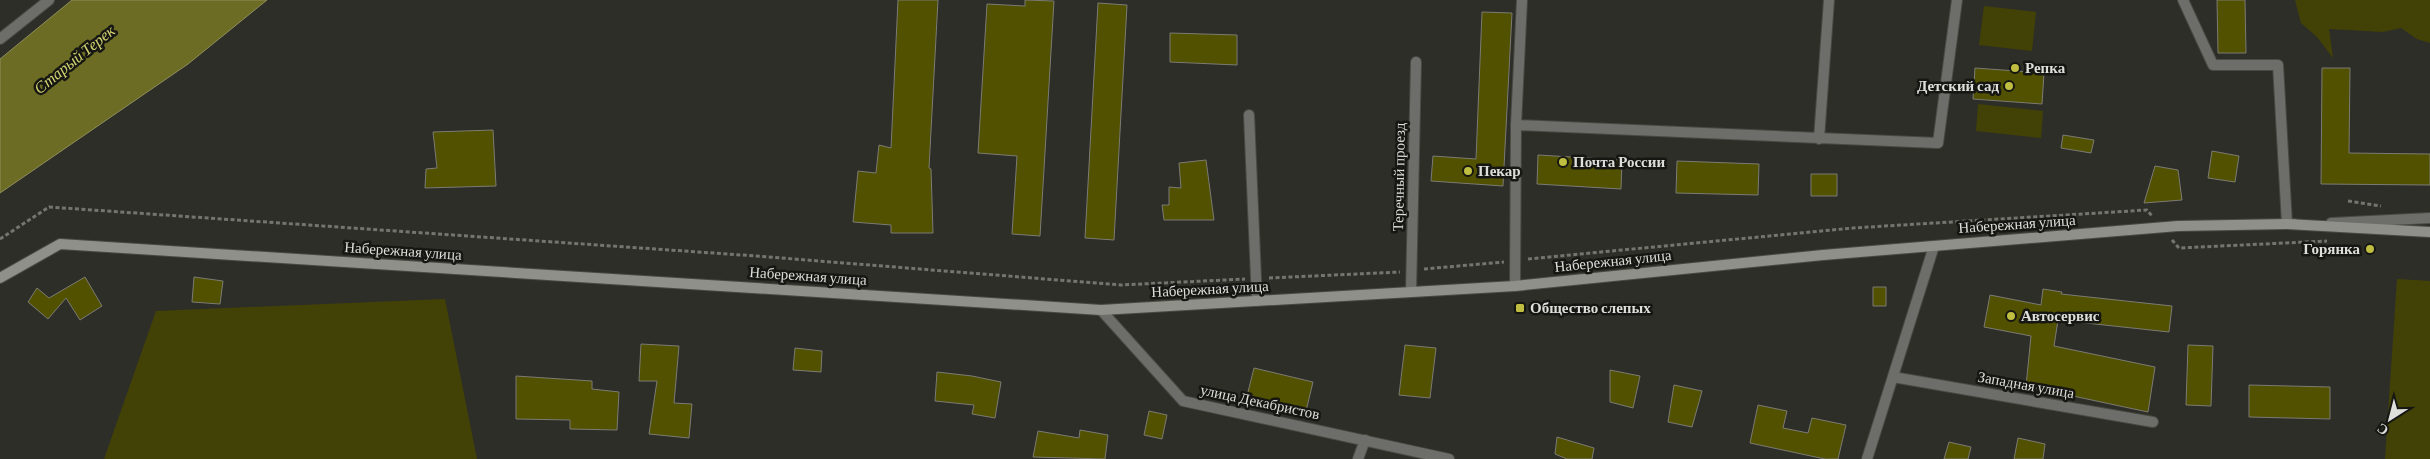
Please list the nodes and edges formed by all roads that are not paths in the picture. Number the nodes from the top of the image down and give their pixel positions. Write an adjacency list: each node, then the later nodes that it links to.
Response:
1 (49, 0): 6 (street)
2 (1522, 0): 9 (street)
3 (1830, 0): 10 (street)
4 (1957, 0): 10 (street)
5 (2183, 0): 12 (street)
6 (0, 39)
7 (1416, 62): 17 (street, Теречный проезд)
8 (1249, 115): 18 (street)
9 (1516, 126): 10 (street); 16 (street)
10 (1819, 138)
11 (2430, 218): 12 (street)
12 (2286, 224): 13 (main road, Набережная улица); 14 (main road, Набережная улица)
13 (2430, 232)
14 (1934, 246): 16 (main road, Набережная улица); 20 (street)
15 (0, 278): 19 (main road, Набережная улица)
16 (1515, 286): 17 (main road, Набережная улица)
17 (1411, 292): 18 (main road, Набережная улица)
18 (1257, 301): 19 (main road, Набережная улица)
19 (1101, 310): 22 (street, улица Декабристов)
20 (1893, 376): 21 (street, Западная улица); 25 (street)
21 (2152, 422)
22 (1365, 440): 23 (street); 24 (street, улица Декабристов)
23 (1358, 459)
24 (1449, 459)
25 (1867, 459)

